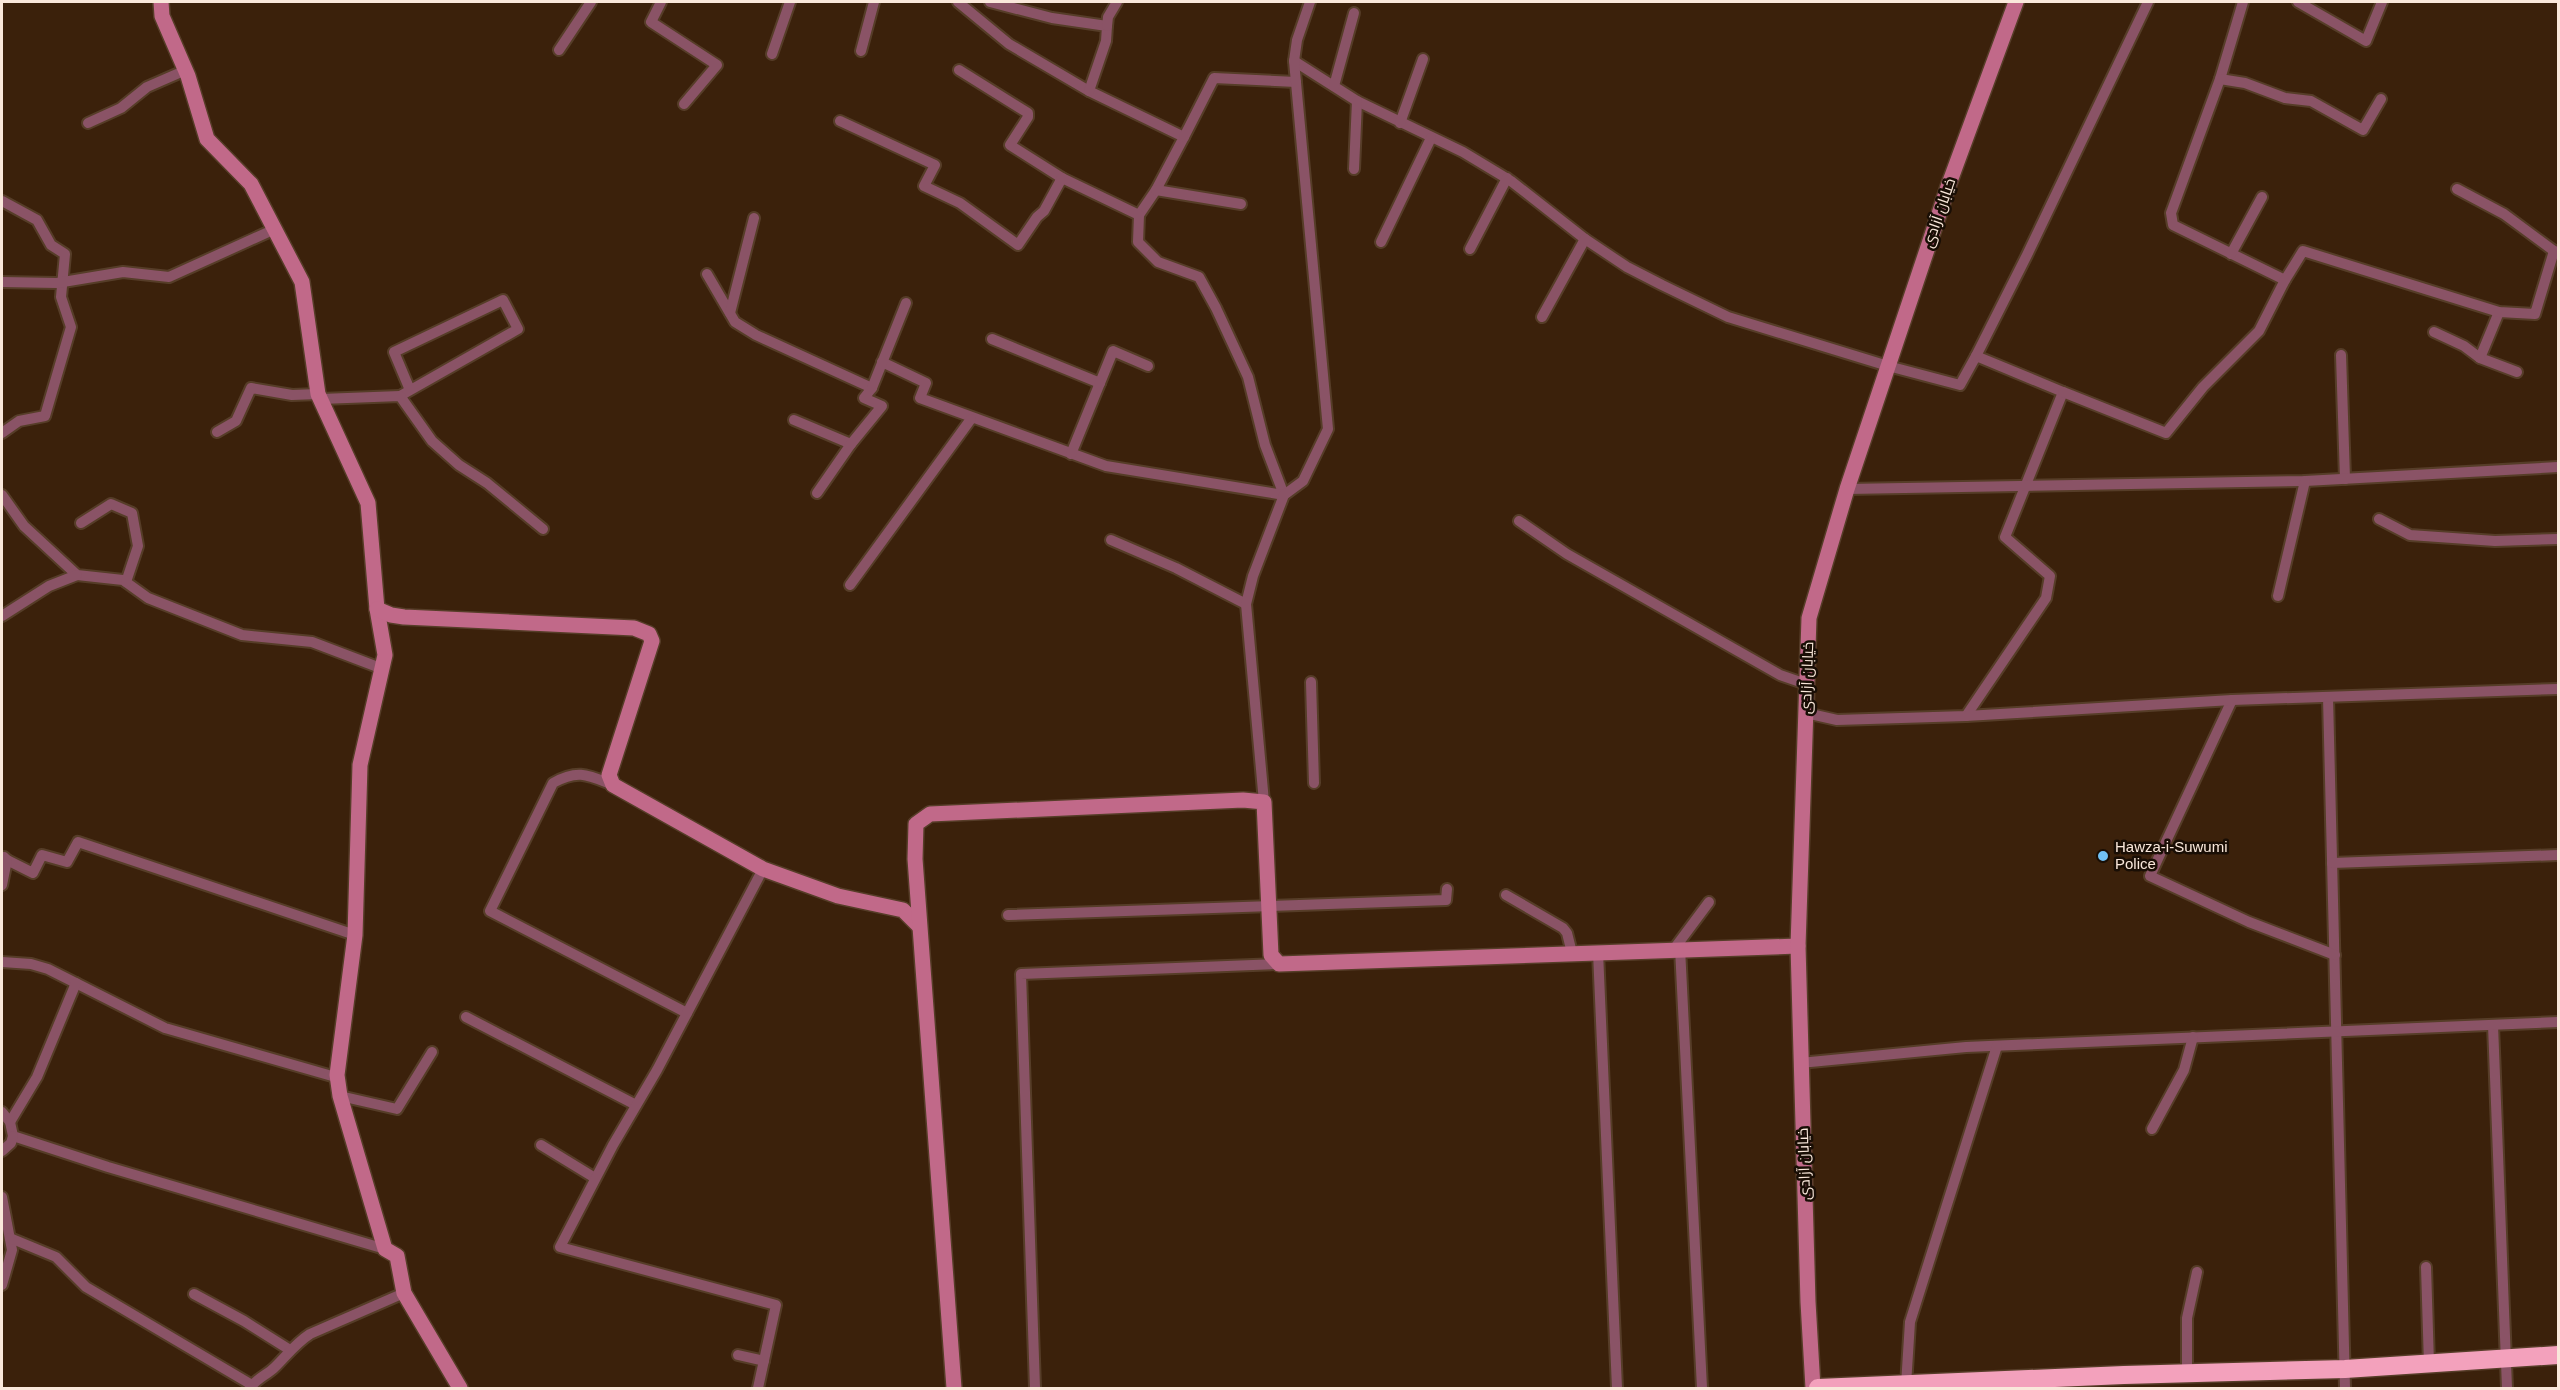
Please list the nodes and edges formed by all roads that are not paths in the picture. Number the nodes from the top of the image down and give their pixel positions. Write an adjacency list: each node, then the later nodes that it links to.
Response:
1 (161, 2): 22 (street)
2 (591, 2): 17 (street)
3 (661, 2): 30 (street)
4 (790, 2): 19 (street)
5 (874, 2): 18 (street)
6 (958, 2): 27 (street)
7 (990, 2): 16 (street)
8 (1117, 2): 16 (street)
9 (1310, 2): 21 (street)
10 (2016, 2): 67 (street, خیابان آزادی)
11 (2148, 2): 62 (street)
12 (2244, 2): 24 (street)
13 (2298, 2): 14 (street)
14 (2382, 2)
15 (1354, 13): 26 (street)
16 (1107, 26): 27 (street)
17 (559, 50)
18 (861, 51)
19 (772, 54)
20 (1423, 59): 33 (street)
21 (1294, 61): 25 (street); 26 (street)
22 (186, 70): 32 (street); 46 (street)
23 (959, 70): 37 (street)
24 (2220, 79): 28 (street); 51 (street)
25 (1296, 81): 34 (street); 87 (street)
26 (1334, 86): 29 (street)
27 (1089, 91): 34 (street)
28 (2381, 99)
29 (1357, 101): 33 (street); 36 (street)
30 (684, 104)
31 (840, 121): 37 (street)
32 (88, 123)
33 (1400, 123): 35 (street)
34 (1184, 137): 40 (street)
35 (1431, 138): 38 (street); 48 (street)
36 (1354, 169)
37 (1062, 178): 44 (street)
38 (1507, 178): 47 (street); 49 (street)
39 (2457, 189): 50 (street)
40 (1155, 190): 43 (street); 44 (street)
41 (2262, 197): 51 (street)
42 (2, 201): 55 (street)
43 (1241, 204)
44 (1139, 215): 87 (street)
45 (754, 218): 58 (street)
46 (275, 230): 55 (street); 73 (street)
47 (1585, 239): 59 (street); 67 (street)
48 (1381, 242)
49 (1470, 249)
50 (2556, 251): 57 (street)
51 (2231, 254): 53 (street)
52 (707, 274): 58 (street)
53 (2285, 280): 57 (street); 71 (street)
54 (2, 282): 55 (street)
55 (64, 282): 77 (street)
56 (906, 303): 65 (street)
57 (2499, 312): 64 (street)
58 (730, 313): 70 (street)
59 (1542, 317)
60 (2434, 332): 64 (street)
61 (992, 339): 69 (street)
62 (1976, 356): 67 (street); 71 (street)
63 (2341, 356): 81 (street)
64 (2480, 358): 68 (street)
65 (882, 362): 70 (street); 74 (street)
66 (1148, 366): 69 (street)
67 (1888, 366): 84 (street, خیابان آزادی)
68 (2517, 372)
69 (1100, 383): 79 (street)
70 (872, 388): 78 (street)
71 (2063, 392): 83 (street)
72 (405, 393): 72 (street); 73 (street); 91 (street)
73 (320, 397): 76 (street); 99 (street)
74 (970, 418): 79 (street); 96 (street)
75 (794, 420): 78 (street)
76 (217, 432)
77 (2, 433)
78 (851, 444): 85 (street)
79 (1071, 454): 87 (street)
80 (2559, 467): 81 (street)
81 (2345, 479): 82 (street)
82 (2305, 481): 83 (street); 97 (street)
83 (2025, 487): 84 (street); 110 (street)
84 (1847, 489): 105 (street, خیابان آزادی)
85 (817, 494)
86 (2, 495): 94 (street)
87 (1284, 495): 98 (street)
88 (2379, 519): 92 (street)
89 (1519, 521): 105 (street)
90 (81, 523): 95 (street)
91 (543, 529)
92 (2559, 539)
93 (1111, 540): 98 (street)
94 (76, 575): 95 (street); 100 (street)
95 (126, 582): 103 (street)
96 (850, 585)
97 (2278, 596)
98 (1246, 604): 113 (street)
99 (377, 609): 101 (street); 102 (street)
100 (2, 616)
101 (405, 617): 102 (street); 112 (street)
102 (383, 643): 103 (street)
103 (383, 669): 127 (street)
104 (1311, 682): 111 (street)
105 (1806, 684): 109 (street, خیابان آزادی)
106 (2559, 689): 107 (street)
107 (2328, 697): 108 (street); 116 (street)
108 (2232, 700): 110 (street); 132 (street)
109 (1806, 713): 110 (street); 128 (street, خیابان آزادی)
110 (1966, 716)
111 (1314, 783)
112 (613, 785): 117 (street); 136 (street)
113 (1263, 802): 121 (street); 123 (street)
114 (2559, 855): 116 (street)
115 (4, 857): 118 (street); 127 (street)
116 (2332, 863): 132 (street)
117 (763, 869): 124 (street); 136 (street)
118 (2, 885)
119 (1448, 889): 123 (street)
120 (1506, 895): 131 (street)
121 (917, 896): 124 (street); 126 (street)
122 (1709, 902): 129 (street)
123 (1270, 907): 125 (street); 134 (street)
124 (903, 910): 126 (street)
125 (1008, 915)
126 (919, 926): 177 (street)
127 (355, 935): 145 (street)
128 (1798, 946): 129 (street); 144 (street, خیابان آزادی)
129 (1677, 948): 130 (street); 180 (street)
130 (1598, 952): 131 (street); 179 (street)
131 (1572, 954): 134 (street)
132 (2334, 955): 140 (street)
133 (2, 962): 135 (street)
134 (1279, 964): 178 (street)
135 (76, 983): 145 (street); 149 (street)
136 (687, 1012): 147 (street)
137 (466, 1017): 147 (street)
138 (2559, 1022): 139 (street)
139 (2493, 1025): 140 (street); 166 (street)
140 (2336, 1031): 141 (street); 170 (street)
141 (2193, 1037): 142 (street); 150 (street)
142 (1997, 1046): 144 (street); 173 (street)
143 (432, 1052): 146 (street)
144 (1800, 1063): 181 (street, خیابان آزادی)
145 (337, 1075): 146 (street)
146 (340, 1096): 157 (street)
147 (636, 1105): 154 (street)
148 (2, 1112): 149 (street)
149 (10, 1122): 151 (street)
150 (2152, 1129)
151 (13, 1136): 153 (street); 157 (street)
152 (541, 1145): 154 (street)
153 (2, 1151)
154 (595, 1178): 167 (street)
155 (2, 1197): 156 (street)
156 (10, 1238): 160 (street); 174 (street)
157 (385, 1249): 161 (street)
158 (2426, 1267): 168 (street)
159 (2197, 1272): 171 (street)
160 (2, 1286)
161 (404, 1293): 163 (street); 175 (street)
162 (194, 1294): 163 (street)
163 (290, 1350): 174 (street)
164 (738, 1354): 167 (street)
165 (2559, 1355): 166 (highway)
166 (2506, 1360): 168 (highway); 169 (highway); 184 (street)
167 (764, 1361): 176 (street)
168 (2429, 1365): 170 (highway)
169 (2559, 1366)
170 (2344, 1369): 171 (highway); 183 (street)
171 (2187, 1373): 172 (highway)
172 (2058, 1384): 173 (highway)
173 (1906, 1385): 182 (highway)
174 (251, 1387)
175 (460, 1389)
176 (758, 1389)
177 (954, 1389)
178 (1035, 1389)
179 (1617, 1389)
180 (1702, 1389)
181 (1813, 1389)
182 (1818, 1389)
183 (2345, 1389)
184 (2507, 1389)

